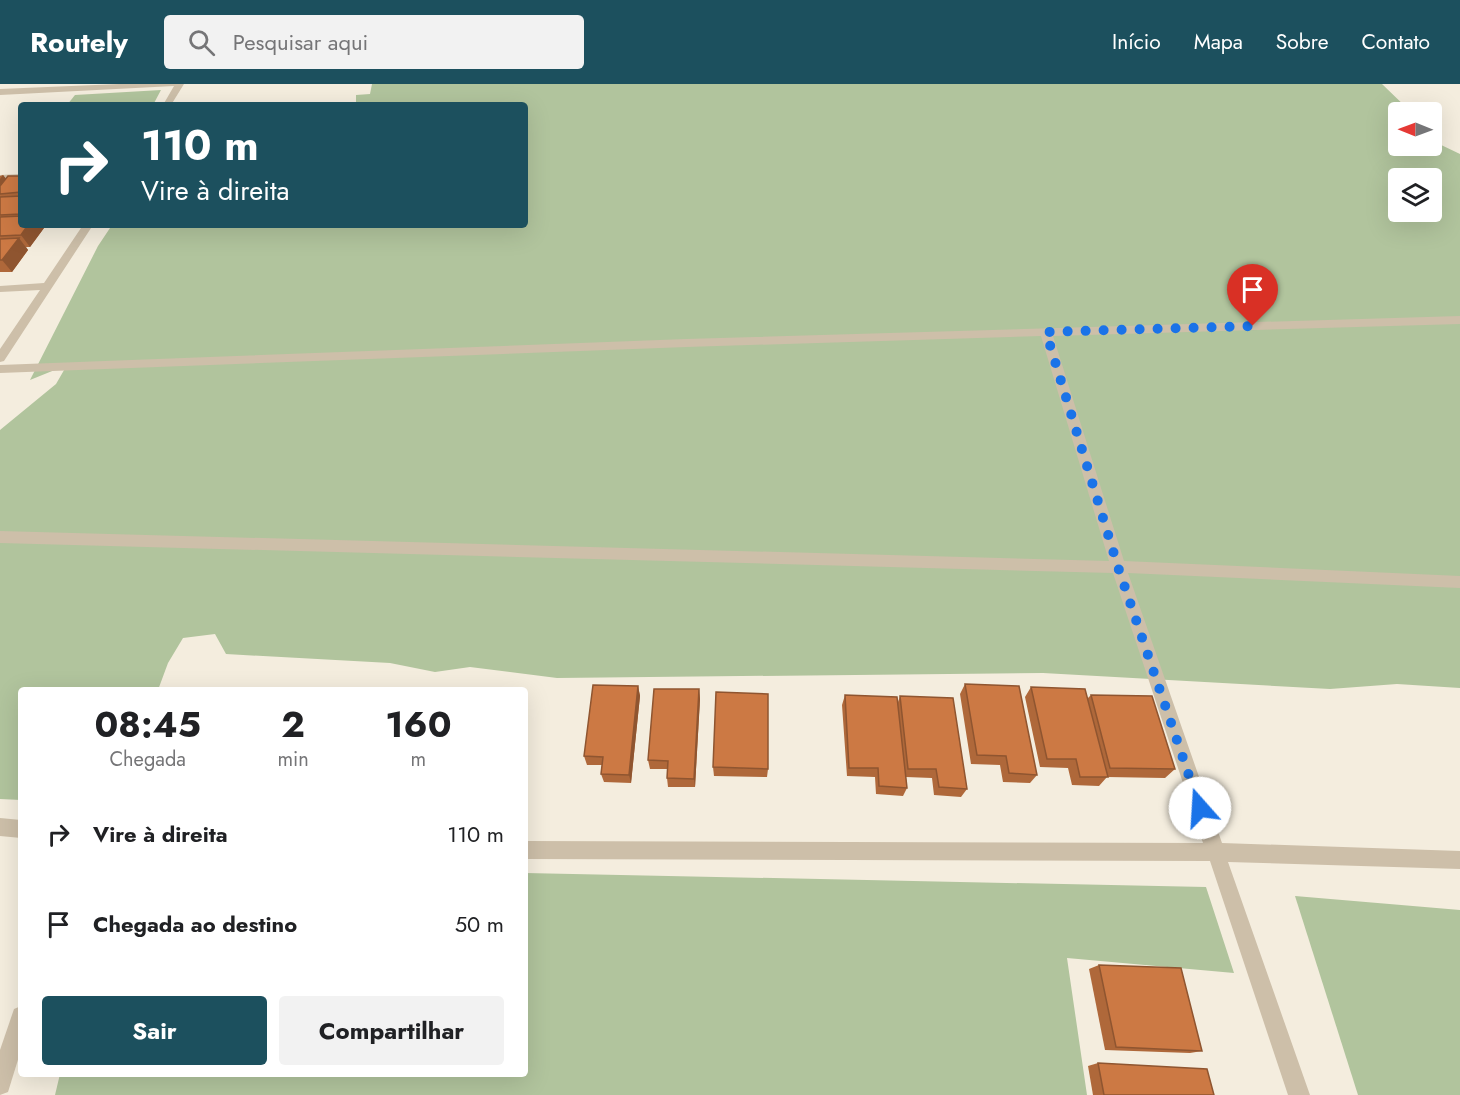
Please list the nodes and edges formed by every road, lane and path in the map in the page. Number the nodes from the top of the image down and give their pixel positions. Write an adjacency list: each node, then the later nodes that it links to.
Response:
1 (174, 84): 3 (street)
2 (180, 84): 4 (street)
3 (0, 92)
4 (169, 102)
5 (18, 177): 6 (street)
6 (0, 178)
7 (86, 228): 8 (street)
8 (47, 286): 9 (street); 12 (street)
9 (0, 289)
10 (1460, 320): 11 (street)
11 (1046, 332): 13 (street); 15 (street)
12 (0, 358)
13 (0, 369)
14 (0, 537): 15 (street)
15 (1118, 567): 16 (street); 20 (street)
16 (1460, 582)
17 (0, 827): 18 (street)
18 (18, 829)
19 (528, 850): 20 (street)
20 (1215, 852): 21 (street); 24 (street)
21 (1460, 860)
22 (18, 1026): 23 (street)
23 (0, 1084)
24 (1299, 1095)

